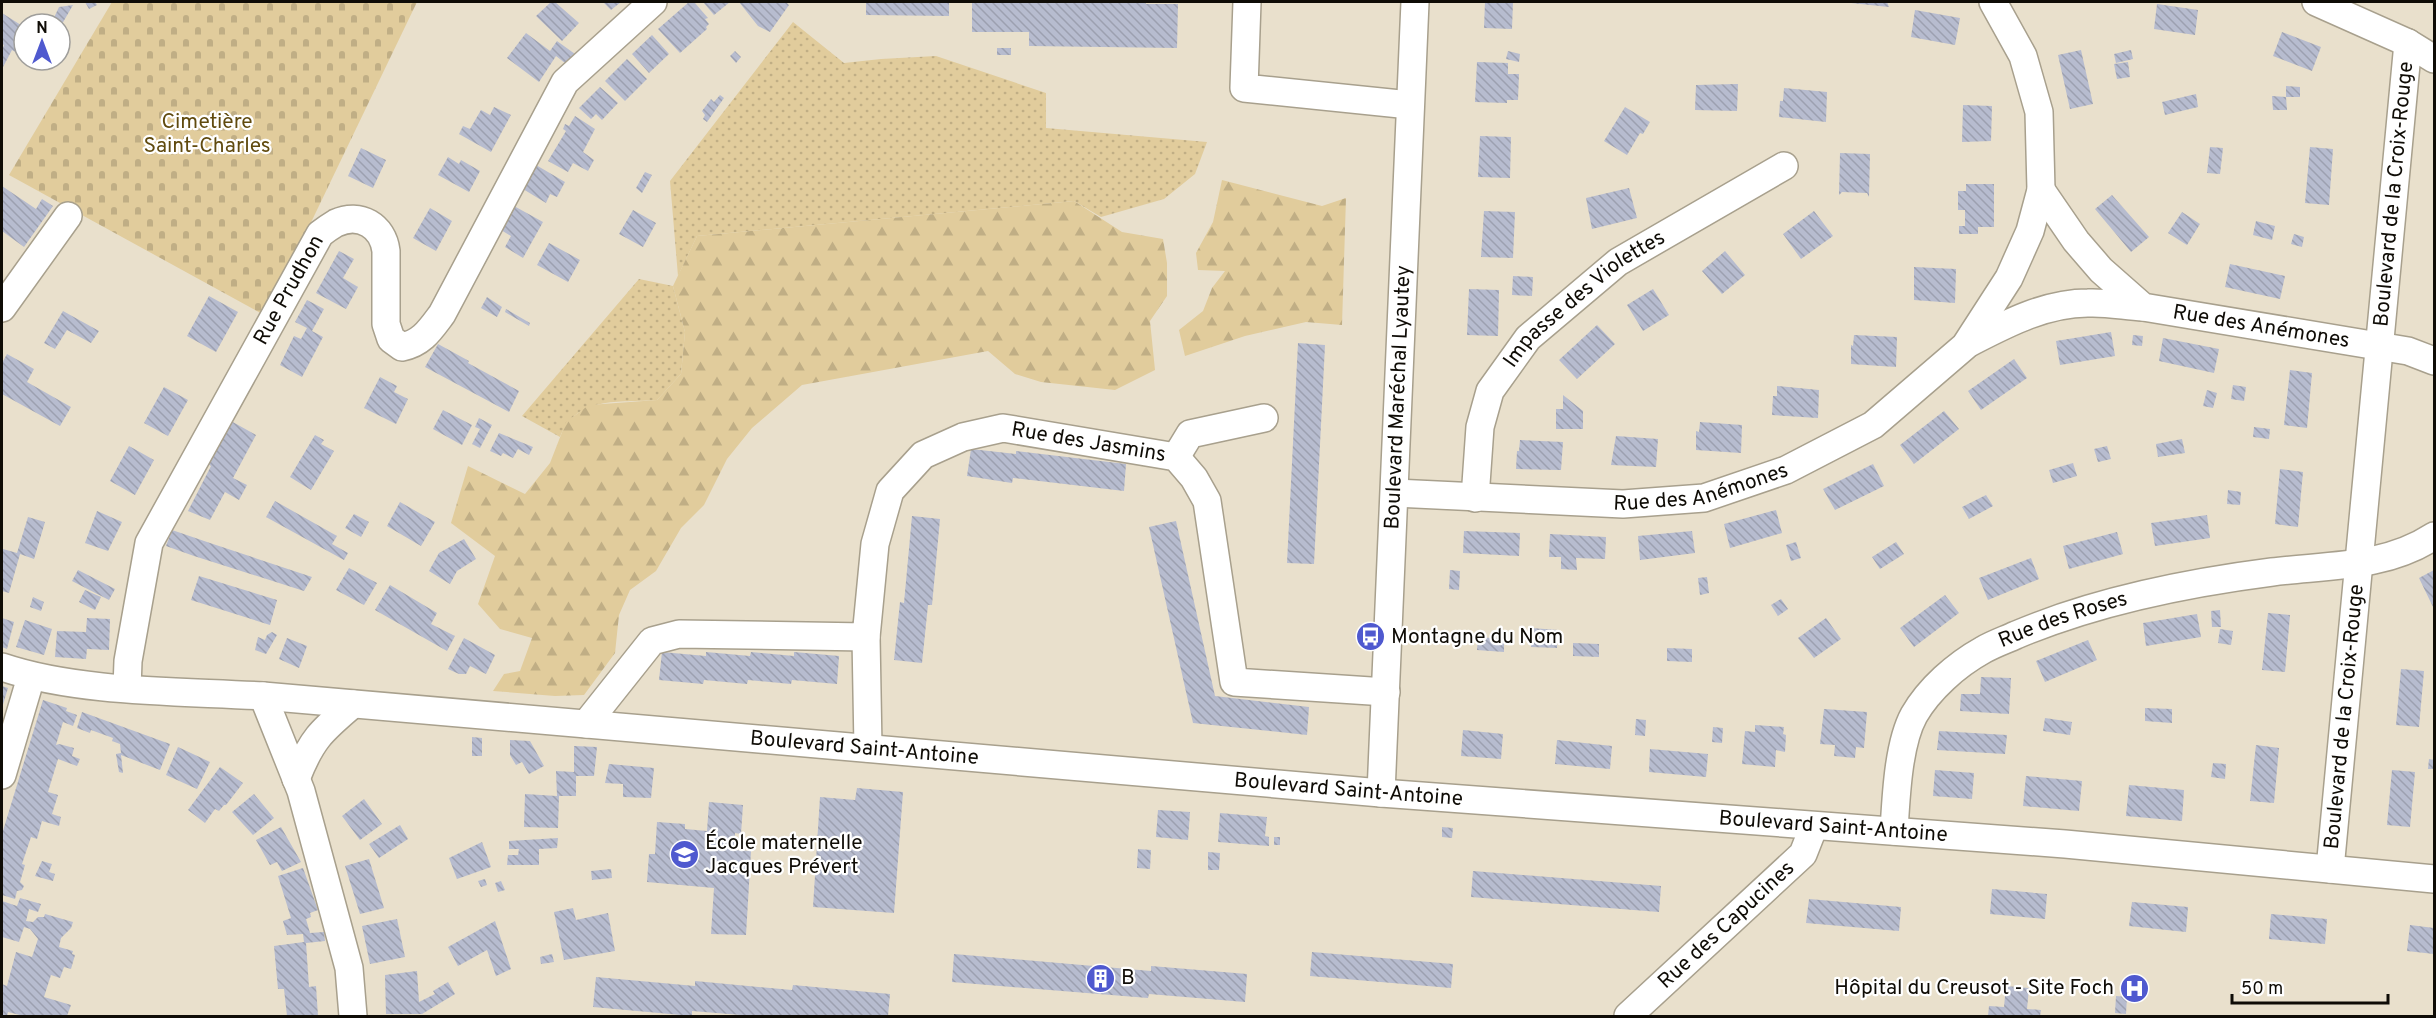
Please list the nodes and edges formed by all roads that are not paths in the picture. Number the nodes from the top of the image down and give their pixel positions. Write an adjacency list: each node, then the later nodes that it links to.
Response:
1 (653, 2): 26 (street, Rue Prudhon)
2 (1247, 2): 8 (street)
3 (1415, 2): 8 (street, Boulevard Maréchal Lyautey)
4 (1993, 2): 10 (street, Rue des Anémones)
5 (2316, 2): 6 (street)
6 (2408, 43): 7 (street); 15 (street, Boulevard de la Croix-Rouge)
7 (2434, 59)
8 (1410, 105): 19 (street, Boulevard Maréchal Lyautey)
9 (1784, 166): 20 (street, Impasse des Violettes)
10 (2041, 190): 12 (street, Rue des Anémones); 14 (street, Rue des Anémones)
11 (68, 216): 13 (street)
12 (2143, 308): 14 (street, Rue des Anémones); 15 (street, Rue des Anémones)
13 (2, 309)
14 (1965, 346): 20 (street, Rue des Anémones)
15 (2380, 346): 16 (street, Boulevard de la Croix-Rouge); 22 (street, Boulevard de la Croix-Rouge)
16 (2434, 361)
17 (1263, 418): 18 (street)
18 (1176, 457): 23 (street, Rue des Jasmins); 27 (street, Rue des Jasmins)
19 (1395, 494): 20 (street, Rue des Anémones); 27 (street, Boulevard Maréchal Lyautey)
20 (1475, 498)
21 (2434, 536): 22 (street, Boulevard de la Croix-Rouge)
22 (2358, 565): 36 (street, Rue des Roses); 37 (street, Boulevard de la Croix-Rouge)
23 (866, 636): 30 (street); 31 (street, Rue des Jasmins)
24 (2, 667): 25 (street, Boulevard Saint-Antoine)
25 (31, 677): 26 (street, Boulevard Saint-Antoine); 32 (street)
26 (127, 688): 28 (street, Boulevard Saint-Antoine)
27 (1386, 692): 34 (street, Boulevard Maréchal Lyautey)
28 (263, 696): 29 (street, Boulevard Saint-Antoine); 33 (street)
29 (353, 704): 30 (street, Boulevard Saint-Antoine); 33 (street)
30 (586, 724): 31 (street, Boulevard Saint-Antoine)
31 (867, 748): 34 (street, Boulevard Saint-Antoine)
32 (2, 775)
33 (296, 779): 39 (street)
34 (1381, 793): 35 (street, Boulevard Saint-Antoine)
35 (1814, 826): 36 (street, Boulevard Saint-Antoine); 40 (street, Rue des Capucines)
36 (1894, 831): 37 (street, Boulevard Saint-Antoine)
37 (2330, 869): 38 (street, Boulevard Saint-Antoine)
38 (2434, 879)
39 (353, 1017)
40 (1628, 1017)

